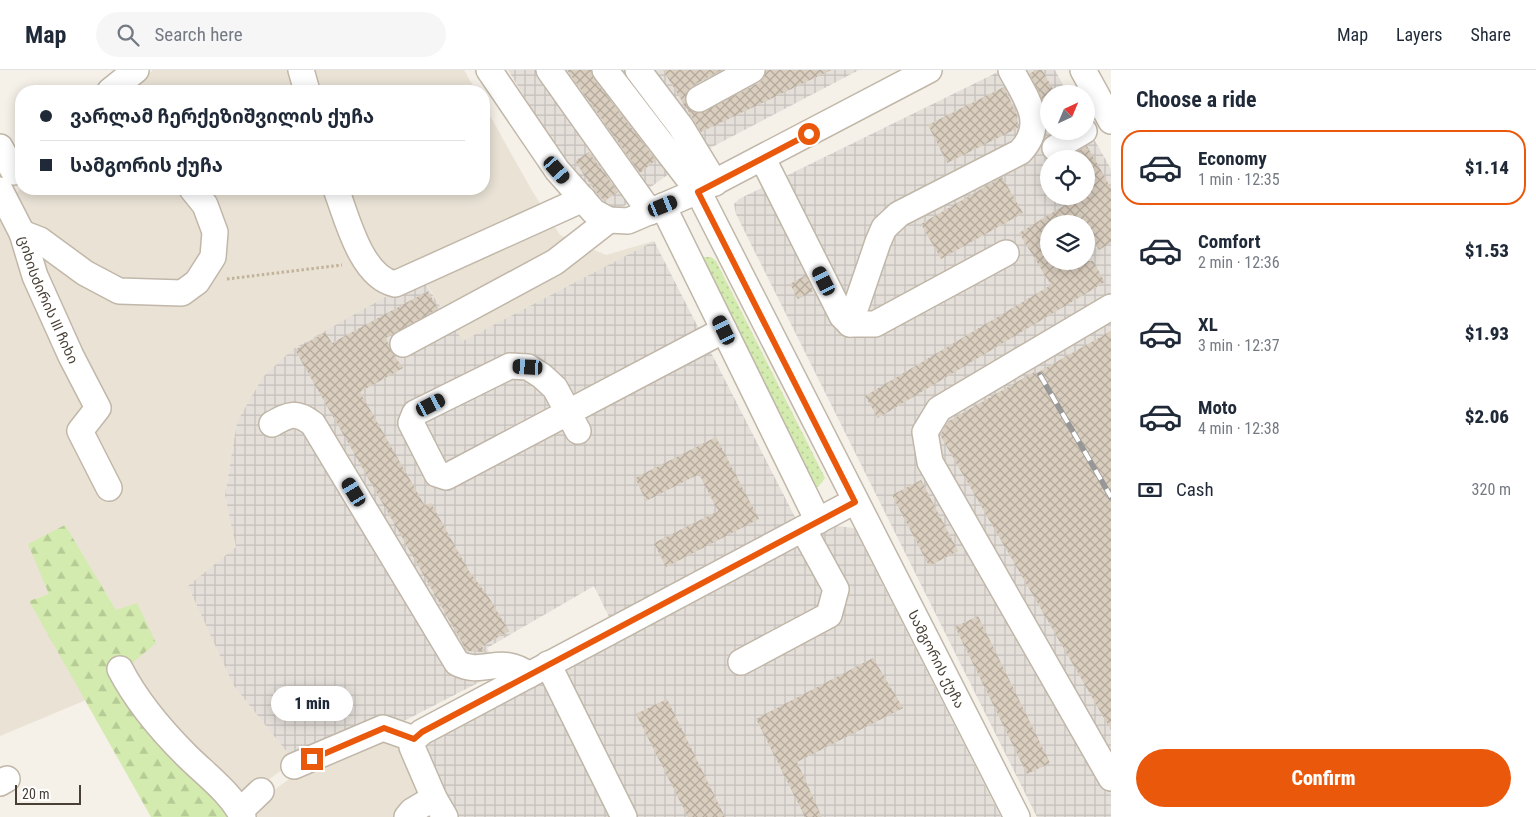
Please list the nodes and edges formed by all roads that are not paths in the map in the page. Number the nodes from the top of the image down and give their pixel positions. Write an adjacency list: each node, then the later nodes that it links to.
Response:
1 (301, 70): 12 (street)
2 (489, 70): 24 (street)
3 (549, 70): 25 (street)
4 (606, 70): 21 (street)
5 (638, 70): 21 (street)
6 (752, 70): 13 (street)
7 (929, 70): 19 (street)
8 (1011, 70): 30 (street)
9 (1083, 70): 14 (street)
10 (136, 78): 11 (street)
11 (122, 85)
12 (305, 85)
13 (699, 99)
14 (1110, 119): 15 (street)
15 (1095, 126)
16 (1069, 140): 18 (street)
17 (0, 146): 20 (street, ციხისძირის III ჩიხი)
18 (1055, 148)
19 (763, 158): 21 (street); 30 (street)
20 (9, 178): 27 (street, ციხისძირის III ჩიხი)
21 (707, 187): 25 (street); 36 (street, სამგორის ქუჩა)
22 (197, 195): 27 (street)
23 (338, 195): 24 (street)
24 (583, 200): 26 (street)
25 (656, 209): 26 (street); 31 (street)
26 (609, 220): 32 (street)
27 (22, 233): 35 (street, ციხისძირის III ჩიხი)
28 (1006, 253): 30 (street)
29 (1111, 307): 43 (street)
30 (850, 324)
31 (724, 330): 33 (street); 37 (street)
32 (402, 344)
33 (573, 422): 33 (street)
34 (272, 424): 40 (street)
35 (109, 488)
36 (855, 502): 37 (street); 49 (street, სამგორის ქუჩა)
37 (811, 525): 38 (street); 40 (street)
38 (741, 662)
39 (120, 669): 46 (street)
40 (538, 669): 41 (street); 48 (street)
41 (414, 739): 42 (street); 45 (street)
42 (294, 766)
43 (1111, 778)
44 (261, 791): 46 (street)
45 (440, 808): 47 (street)
46 (242, 814)
47 (407, 817)
48 (624, 817)
49 (1017, 817)

